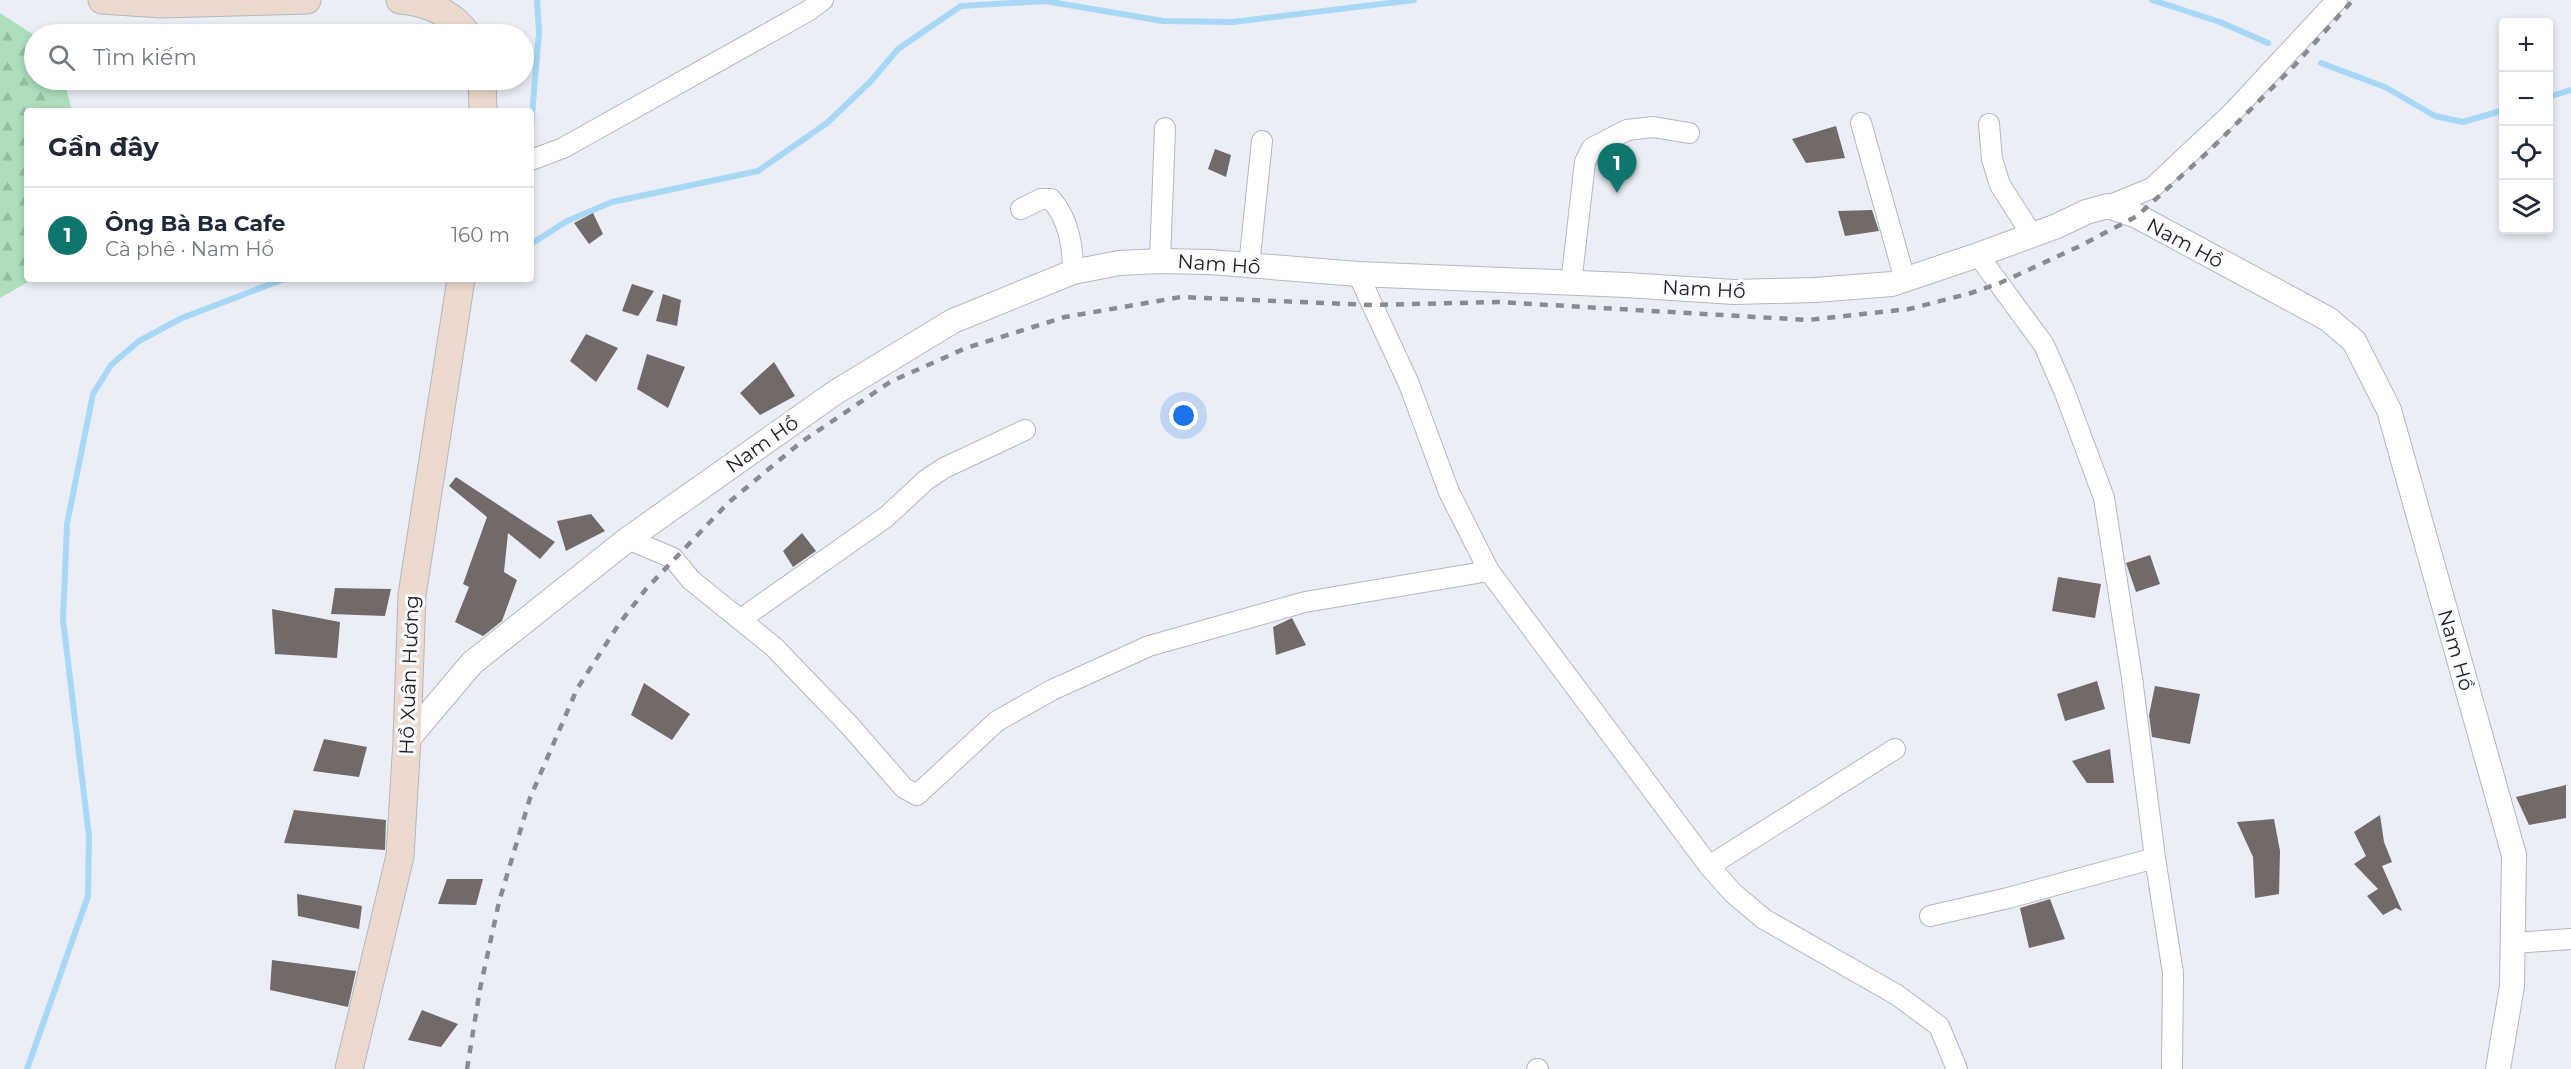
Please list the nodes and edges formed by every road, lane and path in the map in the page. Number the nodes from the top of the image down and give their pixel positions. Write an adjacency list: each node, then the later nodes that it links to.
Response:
1 (102, 0): 2 (main road)
2 (307, 0)
3 (823, 0): 14 (street)
4 (2337, 0): 15 (street)
5 (420, 1): 6 (main road)
6 (457, 24)
7 (482, 90): 8 (main road)
8 (483, 108)
9 (1861, 123): 23 (street)
10 (1989, 124): 17 (street)
11 (1165, 128): 19 (street)
12 (1689, 133): 25 (street)
13 (1262, 141): 20 (street)
14 (534, 159)
15 (2108, 206): 17 (street, Nam Hồ); 36 (street, Nam Hồ)
16 (1021, 209): 21 (street)
17 (2032, 235): 18 (street, Nam Hồ)
18 (1978, 255): 23 (street, Nam Hồ); 32 (street)
19 (1161, 261): 20 (street, Nam Hồ); 21 (street, Nam Hồ)
20 (1249, 266): 22 (street, Nam Hồ)
21 (1073, 272): 27 (street, Nam Hồ)
22 (1358, 274): 25 (street, Nam Hồ); 28 (street)
23 (1905, 280): 25 (street, Nam Hồ)
24 (461, 282): 30 (main road, Hồ Xuân Hương)
25 (1571, 284)
26 (1025, 430): 29 (street)
27 (628, 539): 29 (street); 30 (street, Nam Hồ)
28 (1488, 571): 29 (street); 33 (street)
29 (741, 619)
30 (407, 740): 37 (main road, Hồ Xuân Hương)
31 (1895, 749): 33 (street)
32 (2155, 858): 34 (street); 39 (street)
33 (1709, 866): 38 (street)
34 (1930, 916)
35 (2571, 939): 36 (street)
36 (2513, 943): 40 (street, Nam Hồ)
37 (349, 1069)
38 (1957, 1069)
39 (2172, 1069)
40 (2498, 1069)

